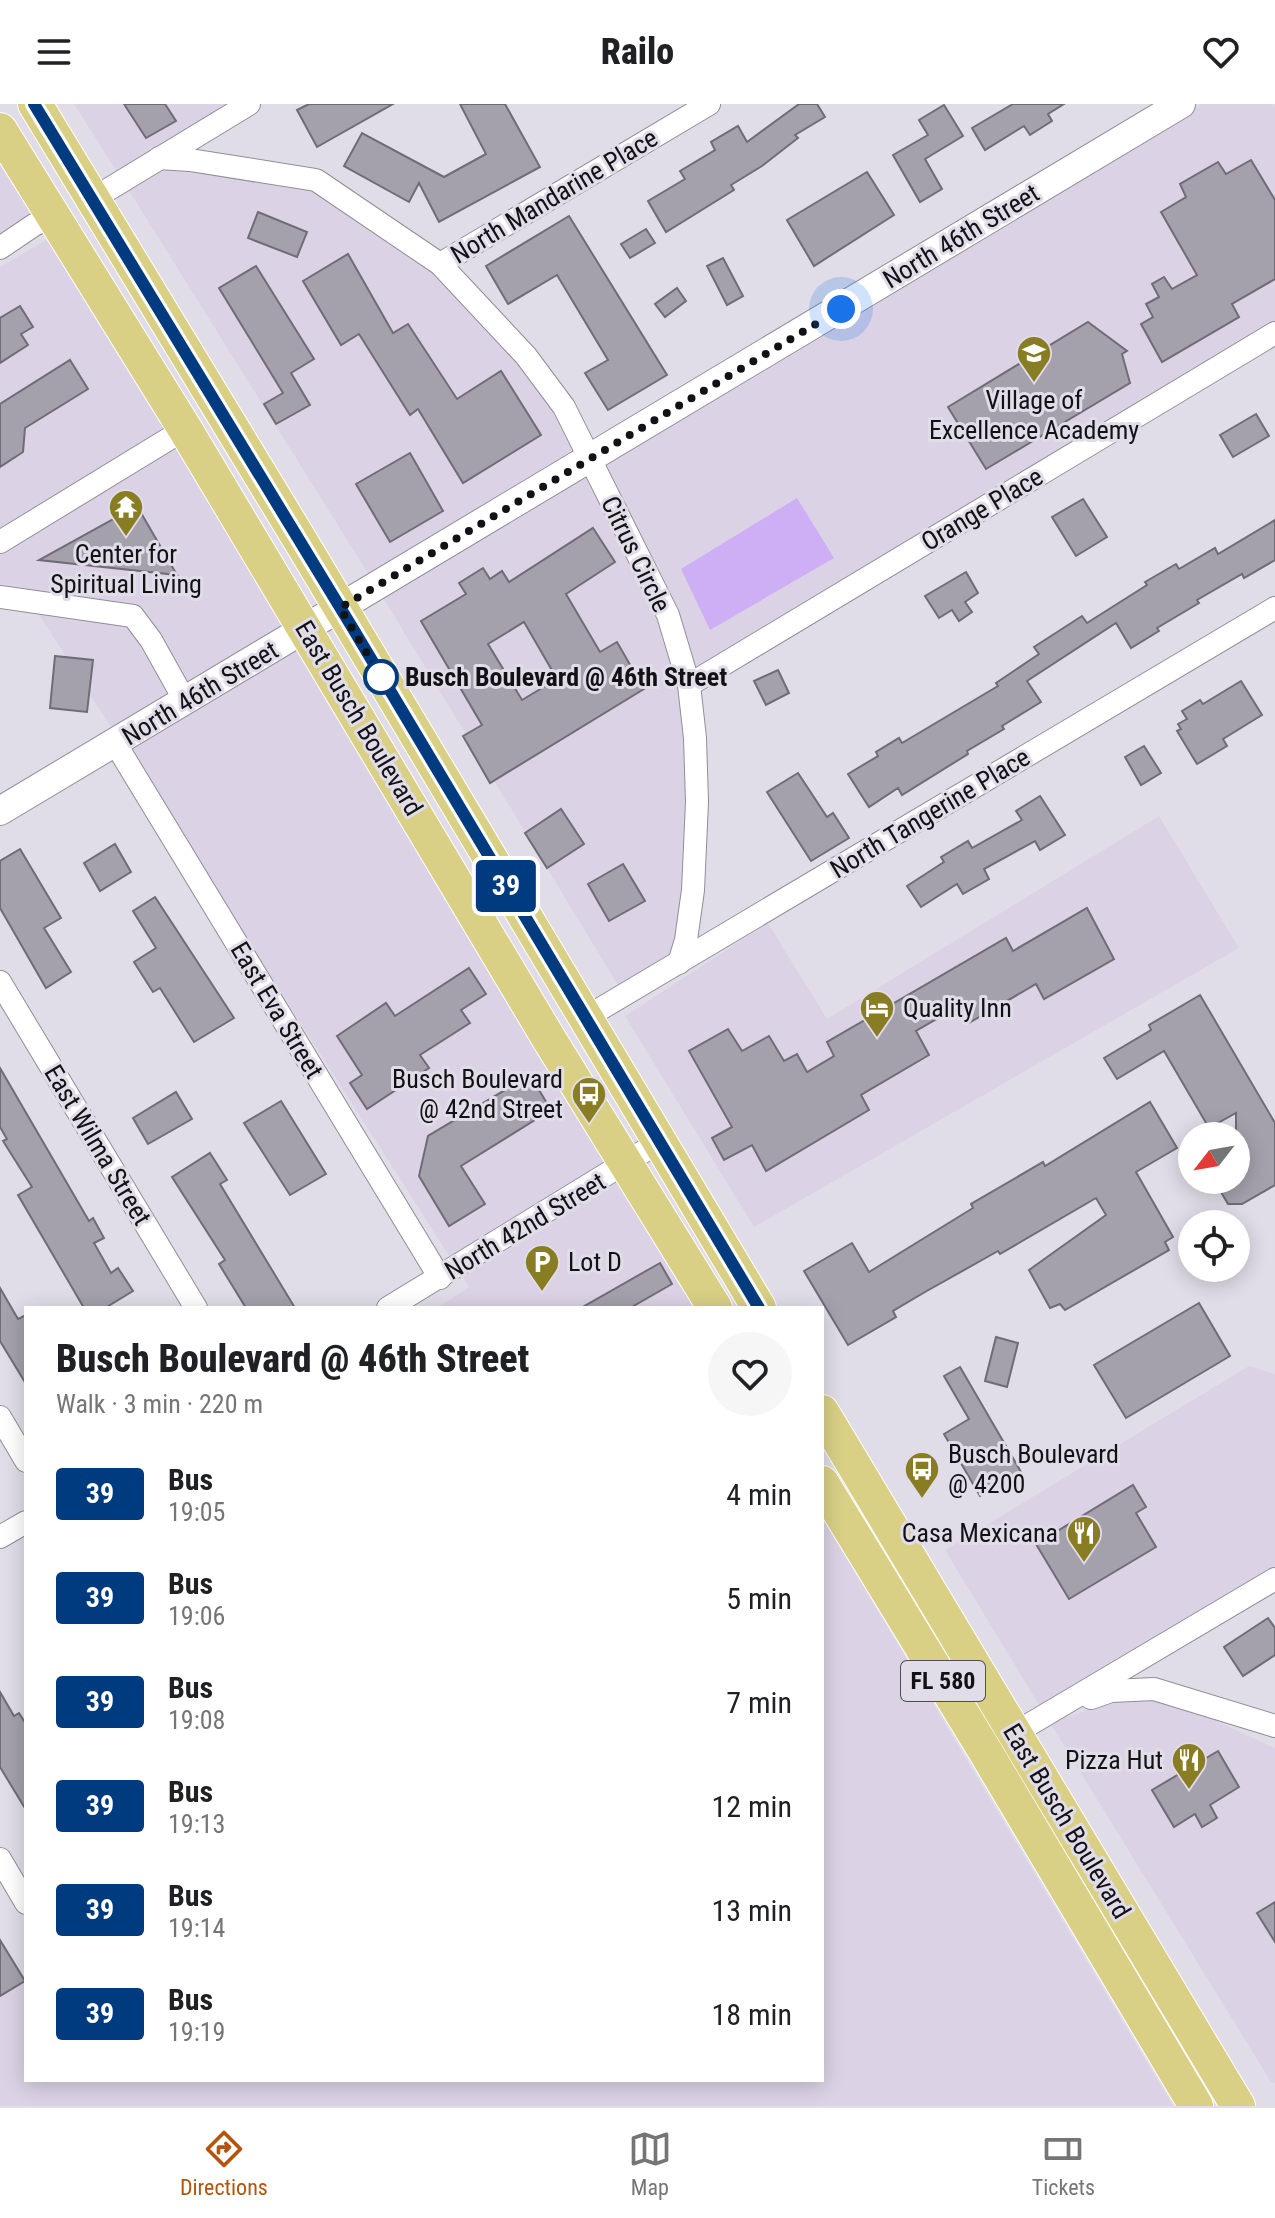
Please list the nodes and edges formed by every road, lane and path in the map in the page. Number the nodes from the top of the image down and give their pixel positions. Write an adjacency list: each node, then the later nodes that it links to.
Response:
1 (19, 104): 8 (main road)
2 (35, 104): 8 (main road, East Busch Boulevard)
3 (249, 104): 7 (street)
4 (709, 104): 12 (street, North Mandarine Place)
5 (1181, 104): 16 (street, North 46th Street)
6 (0, 130): 10 (main road, East Busch Boulevard)
7 (159, 158): 9 (street); 12 (street, Citrus Circle)
8 (69, 163): 9 (main road, East Busch Boulevard)
9 (91, 200): 14 (main road, East Busch Boulevard)
10 (52, 217): 11 (street); 14 (main road); 15 (main road, East Busch Boulevard)
11 (0, 248)
12 (440, 264): 16 (street, Citrus Circle)
13 (1275, 333): 22 (street, Orange Place)
14 (192, 365): 19 (main road, East Busch Boulevard)
15 (185, 429): 17 (street); 21 (main road, East Busch Boulevard)
16 (590, 460): 19 (street, North 46th Street); 22 (street, Citrus Circle)
17 (0, 542)
18 (0, 597): 23 (street)
19 (340, 608): 21 (street, North 46th Street); 28 (main road, East Busch Boulevard)
20 (1275, 608): 26 (street, North Tangerine Place)
21 (306, 629): 23 (street, North 46th Street); 30 (main road, East Busch Boulevard)
22 (689, 685): 26 (street, Citrus Circle)
23 (185, 701): 24 (street, North 46th Street)
24 (115, 743): 25 (street, North 46th Street); 31 (street, East Eva Street)
25 (0, 811)
26 (679, 963): 28 (street, North Tangerine Place)
27 (0, 982): 32 (street, East Wilma Street)
28 (585, 1018): 29 (main road, East Busch Boulevard)
29 (659, 1142): 30 (street, North 42nd Street); 35 (main road, East Busch Boulevard)
30 (626, 1163): 31 (street, North 42nd Street); 34 (main road, East Busch Boulevard)
31 (440, 1278): 33 (street, North 42nd Street)
32 (195, 1306)
33 (391, 1306)
34 (714, 1306)
35 (758, 1306)
36 (824, 1415): 46 (main road, East Busch Boulevard / FL 580)
37 (0, 1417): 38 (street)
38 (24, 1458)
39 (824, 1486): 42 (main road, East Busch Boulevard / FL 580)
40 (24, 1523): 41 (street)
41 (0, 1537)
42 (865, 1553): 46 (main road); 49 (main road, East Busch Boulevard / FL 580)
43 (1275, 1579): 44 (street)
44 (1052, 1711): 45 (street); 46 (street)
45 (1275, 1726)
46 (1015, 1733): 50 (main road, East Busch Boulevard / FL 580)
47 (0, 1859): 48 (street)
48 (24, 1900)
49 (1196, 2106)
50 (1238, 2106)

